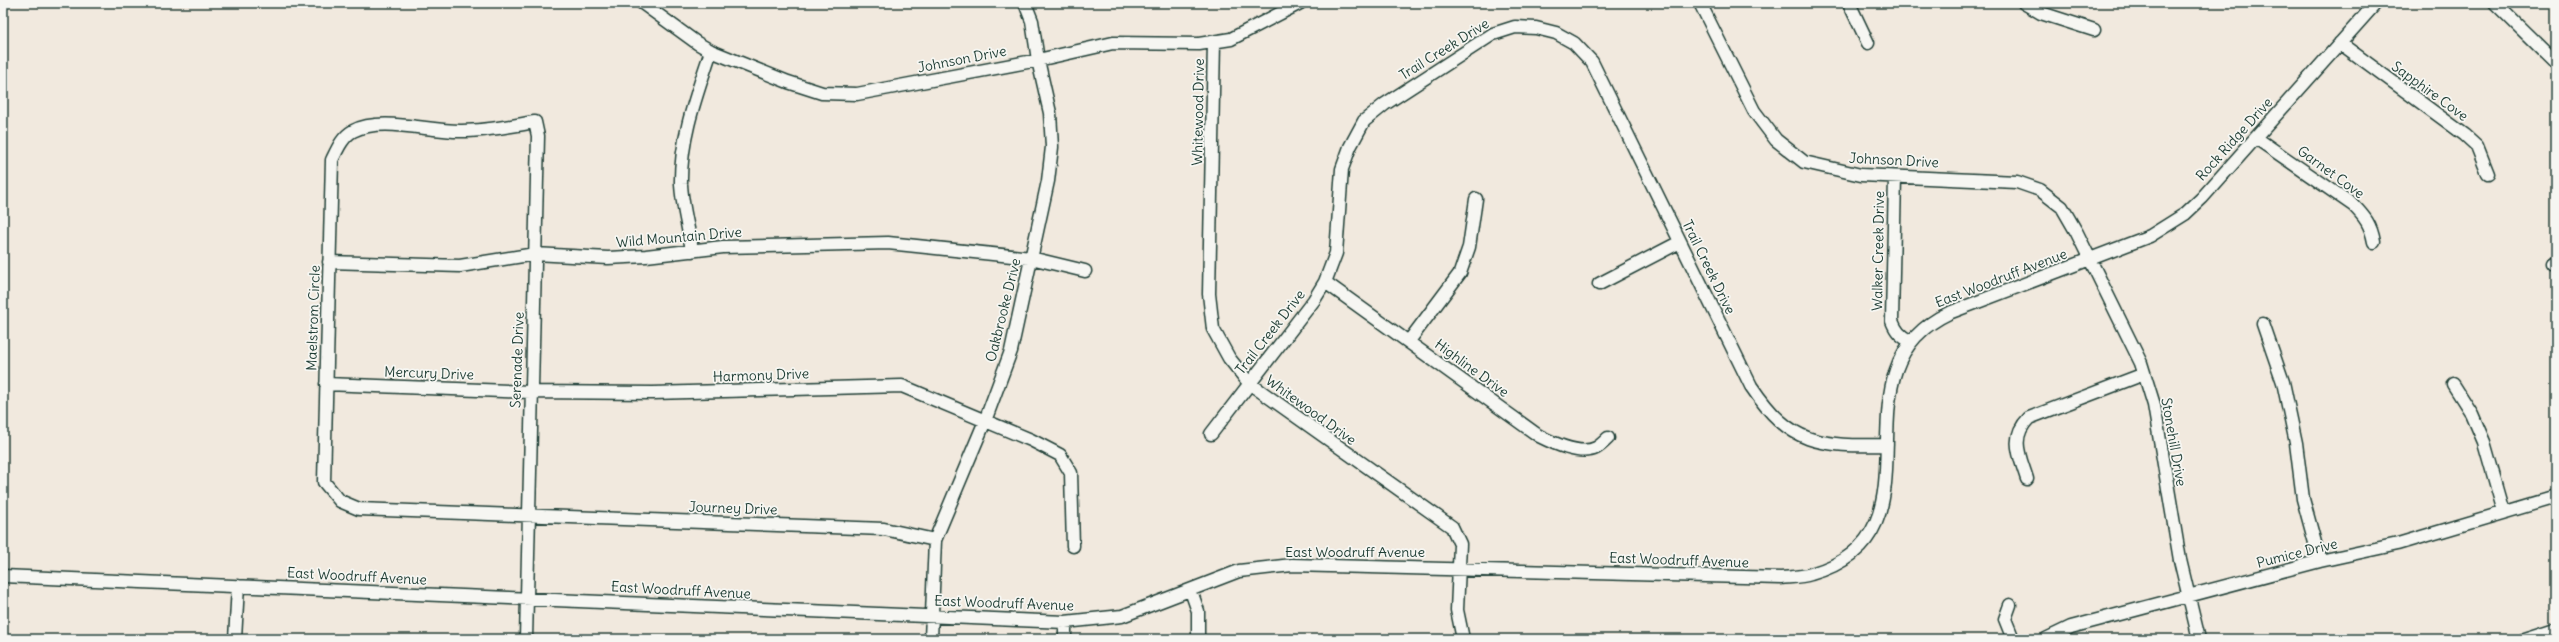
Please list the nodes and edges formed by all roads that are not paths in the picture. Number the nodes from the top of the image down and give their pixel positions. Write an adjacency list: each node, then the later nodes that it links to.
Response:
1 (642, 3): 13 (street, Johnson Drive)
2 (1025, 3): 14 (street, Oakbrooke Drive)
3 (1300, 3): 10 (street, Johnson Drive)
4 (1700, 3): 19 (street, Johnson Drive)
5 (1849, 3): 11 (street)
6 (2024, 3): 9 (street)
7 (2376, 3): 12 (street, Rock Ridge Drive)
8 (2495, 3): 15 (street)
9 (2094, 30)
10 (1214, 42): 14 (street, Johnson Drive); 35 (street, Whitewood Drive)
11 (1868, 43)
12 (2340, 43): 17 (street, Rock Ridge Drive); 18 (street, Sapphire Cove)
13 (711, 51): 14 (street, Johnson Drive); 23 (street)
14 (1038, 60): 25 (street, Oakbrooke Drive)
15 (2556, 63)
16 (535, 122): 24 (street, Serenade Drive); 27 (street, Maelstrom Circle)
17 (2256, 138): 22 (street, Garnet Cove); 26 (street, Rock Ridge Drive)
18 (2488, 174)
19 (1895, 176): 26 (street, Johnson Drive); 33 (street, Walker Creek Drive)
20 (1476, 199): 32 (street)
21 (1680, 242): 29 (street, Trail Creek Drive); 30 (street); 42 (street, Trail Creek Drive)
22 (2374, 242)
23 (692, 251): 24 (street, Wild Mountain Drive); 25 (street, Wild Mountain Drive)
24 (535, 254): 27 (street, Wild Mountain Drive); 38 (street, Serenade Drive)
25 (1031, 258): 28 (street, Wild Mountain Drive); 39 (street, Oakbrooke Drive)
26 (2090, 260): 33 (street, East Woodruff Avenue); 34 (street, Stonehill Drive)
27 (329, 262): 36 (street, Maelstrom Circle)
28 (1084, 271)
29 (1325, 282): 32 (street, Highline Drive); 35 (street, Trail Creek Drive)
30 (1598, 284)
31 (2263, 324): 49 (street)
32 (1409, 341): 41 (street, Highline Drive)
33 (1910, 341): 42 (street, East Woodruff Avenue)
34 (2144, 374): 43 (street); 54 (street, Stonehill Drive)
35 (1248, 383): 40 (street, Trail Creek Drive); 50 (street, Whitewood Drive)
36 (326, 384): 38 (street, Mercury Drive); 46 (street, Maelstrom Circle)
37 (2453, 384): 45 (street)
38 (531, 392): 39 (street, Harmony Drive); 46 (street, Serenade Drive)
39 (985, 421): 47 (street, Oakbrooke Drive); 48 (street, Harmony Drive)
40 (1211, 434)
41 (1608, 438)
42 (1887, 445): 50 (street, East Woodruff Avenue)
43 (2027, 479)
44 (2556, 497): 45 (street, Pumice Drive)
45 (2504, 512): 49 (street, Pumice Drive)
46 (529, 516): 47 (street, Journey Drive); 55 (street, Serenade Drive)
47 (935, 540): 57 (street, Oakbrooke Drive)
48 (1073, 546)
49 (2320, 561): 54 (street, Pumice Drive)
50 (1460, 568): 53 (street, East Woodruff Avenue); 65 (street, Whitewood Drive)
51 (3, 576): 52 (street, East Woodruff Avenue)
52 (238, 586): 55 (street, East Woodruff Avenue); 60 (street)
53 (1191, 591): 58 (street, East Woodruff Avenue); 64 (street)
54 (2189, 597): 67 (street, Pumice Drive); 68 (street, Stonehill Drive)
55 (527, 599): 57 (street, East Woodruff Avenue); 61 (street, Serenade Drive)
56 (2010, 604): 66 (street)
57 (932, 616): 58 (street, East Woodruff Avenue); 62 (street, Oakbrooke Drive)
58 (1065, 622): 63 (street)
59 (2556, 629): 69 (street)
60 (235, 639)
61 (526, 639)
62 (931, 639)
63 (1065, 639)
64 (1198, 639)
65 (1463, 639)
66 (2013, 639)
67 (2046, 639)
68 (2199, 639)
69 (2525, 639)

